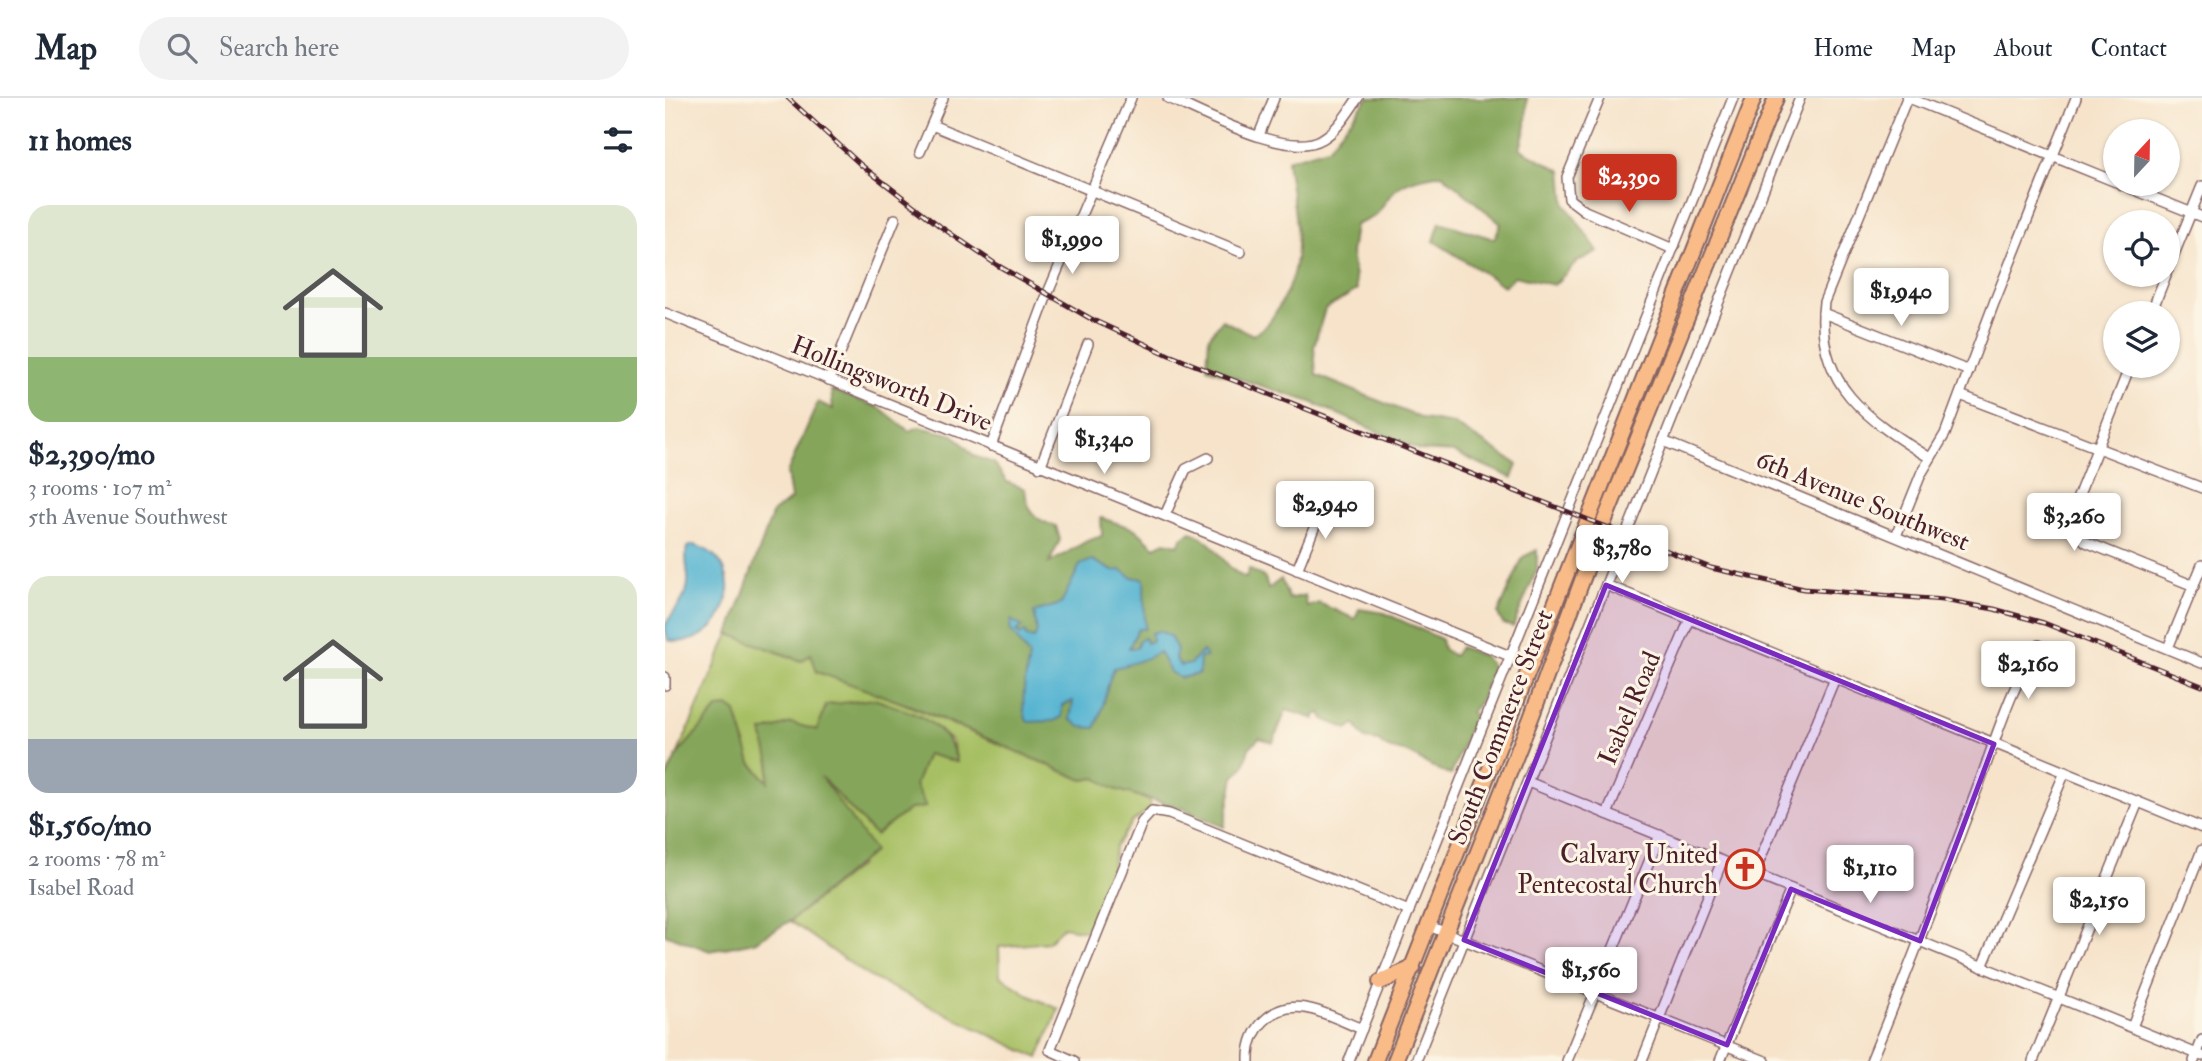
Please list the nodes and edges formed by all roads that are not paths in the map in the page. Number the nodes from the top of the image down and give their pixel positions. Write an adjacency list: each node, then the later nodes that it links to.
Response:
1 (943, 98): 13 (street)
2 (1131, 98): 19 (street)
3 (1168, 98): 14 (street)
4 (1274, 98): 14 (street)
5 (1358, 98): 14 (street)
6 (1600, 98): 25 (street)
7 (1733, 98): 25 (street)
8 (1754, 98): 53 (main road, South Commerce Street)
9 (1776, 98): 57 (main road, South Commerce Street)
10 (1800, 98): 34 (street)
11 (1908, 98): 16 (street); 28 (street)
12 (2076, 98): 16 (street)
13 (932, 125): 15 (street); 19 (street)
14 (1259, 135)
15 (920, 152)
16 (2053, 156): 17 (street); 30 (street)
17 (2103, 177)
18 (2202, 186): 21 (street)
19 (1093, 192): 26 (street); 35 (street)
20 (2151, 196): 21 (street)
21 (2191, 212): 22 (street); 24 (street)
22 (2202, 217)
23 (895, 219): 32 (street)
24 (2180, 239)
25 (1673, 249): 51 (street)
26 (1241, 252)
27 (665, 313): 32 (street, Hollingsworth Drive)
28 (1823, 313): 30 (street); 38 (street)
29 (1088, 344): 39 (street)
30 (1969, 371): 33 (street)
31 (2125, 378): 36 (street)
32 (829, 380): 35 (street, Hollingsworth Drive)
33 (1960, 395): 36 (street); 38 (street)
34 (1663, 441): 43 (street, 6th Avenue Southwest); 46 (street)
35 (991, 446): 39 (street, Hollingsworth Drive)
36 (2097, 448): 40 (street); 47 (street)
37 (1208, 458): 42 (street)
38 (1930, 458): 43 (street)
39 (1040, 467): 42 (street, Hollingsworth Drive)
40 (2202, 488)
41 (1325, 501): 45 (street)
42 (1165, 515): 45 (street, Hollingsworth Drive)
43 (1896, 536): 50 (street, 6th Avenue Southwest)
44 (2202, 565): 47 (street)
45 (1297, 570): 51 (street, Hollingsworth Drive)
46 (1606, 585): 48 (street); 60 (street)
47 (2194, 586): 50 (street)
48 (1690, 619): 55 (street); 62 (street, Isabel Road)
49 (2039, 645): 58 (street)
50 (2168, 648): 52 (street, 6th Avenue Southwest)
51 (1510, 657): 53 (street, Hollingsworth Drive); 69 (street)
52 (2202, 663)
53 (1532, 666): 57 (main road); 70 (main road, South Commerce Street)
54 (665, 677): 56 (street)
55 (1835, 678): 58 (street); 67 (street)
56 (665, 685)
57 (1531, 718): 71 (main road, South Commerce Street)
58 (1994, 744): 59 (street); 73 (street)
59 (2065, 772): 61 (street); 74 (street)
60 (1528, 782): 62 (street); 72 (street)
61 (2138, 802): 63 (street); 78 (street)
62 (1607, 814): 64 (street)
63 (2202, 828)
64 (1660, 835): 66 (street); 77 (street)
65 (2202, 850): 80 (street)
66 (1723, 861): 67 (street); 79 (street)
67 (1754, 874): 68 (street)
68 (1791, 888): 73 (street); 83 (street)
69 (1409, 911): 76 (street); 85 (street)
70 (1429, 926): 71 (street); 75 (main road, South Commerce Street)
71 (1446, 933): 72 (street); 89 (main road, South Commerce Street)
72 (1464, 940): 77 (street); 90 (street)
73 (1920, 941): 74 (street); 95 (street)
74 (1982, 967): 78 (street)
75 (1413, 968): 76 (main road); 88 (main road, South Commerce Street)
76 (1380, 982): 81 (street)
77 (1595, 993): 79 (street); 91 (street)
78 (2059, 998): 80 (street); 96 (street)
79 (1659, 1018): 83 (street); 92 (street)
80 (2132, 1027): 84 (street)
81 (1362, 1029): 86 (street); 87 (street)
82 (2202, 1040): 84 (street)
83 (1727, 1045): 93 (street); 94 (street)
84 (2197, 1057)
85 (1074, 1061)
86 (1249, 1061)
87 (1349, 1061)
88 (1375, 1061)
89 (1395, 1061)
90 (1416, 1061)
91 (1567, 1061)
92 (1642, 1061)
93 (1720, 1061)
94 (1765, 1061)
95 (1871, 1061)
96 (2033, 1061)

